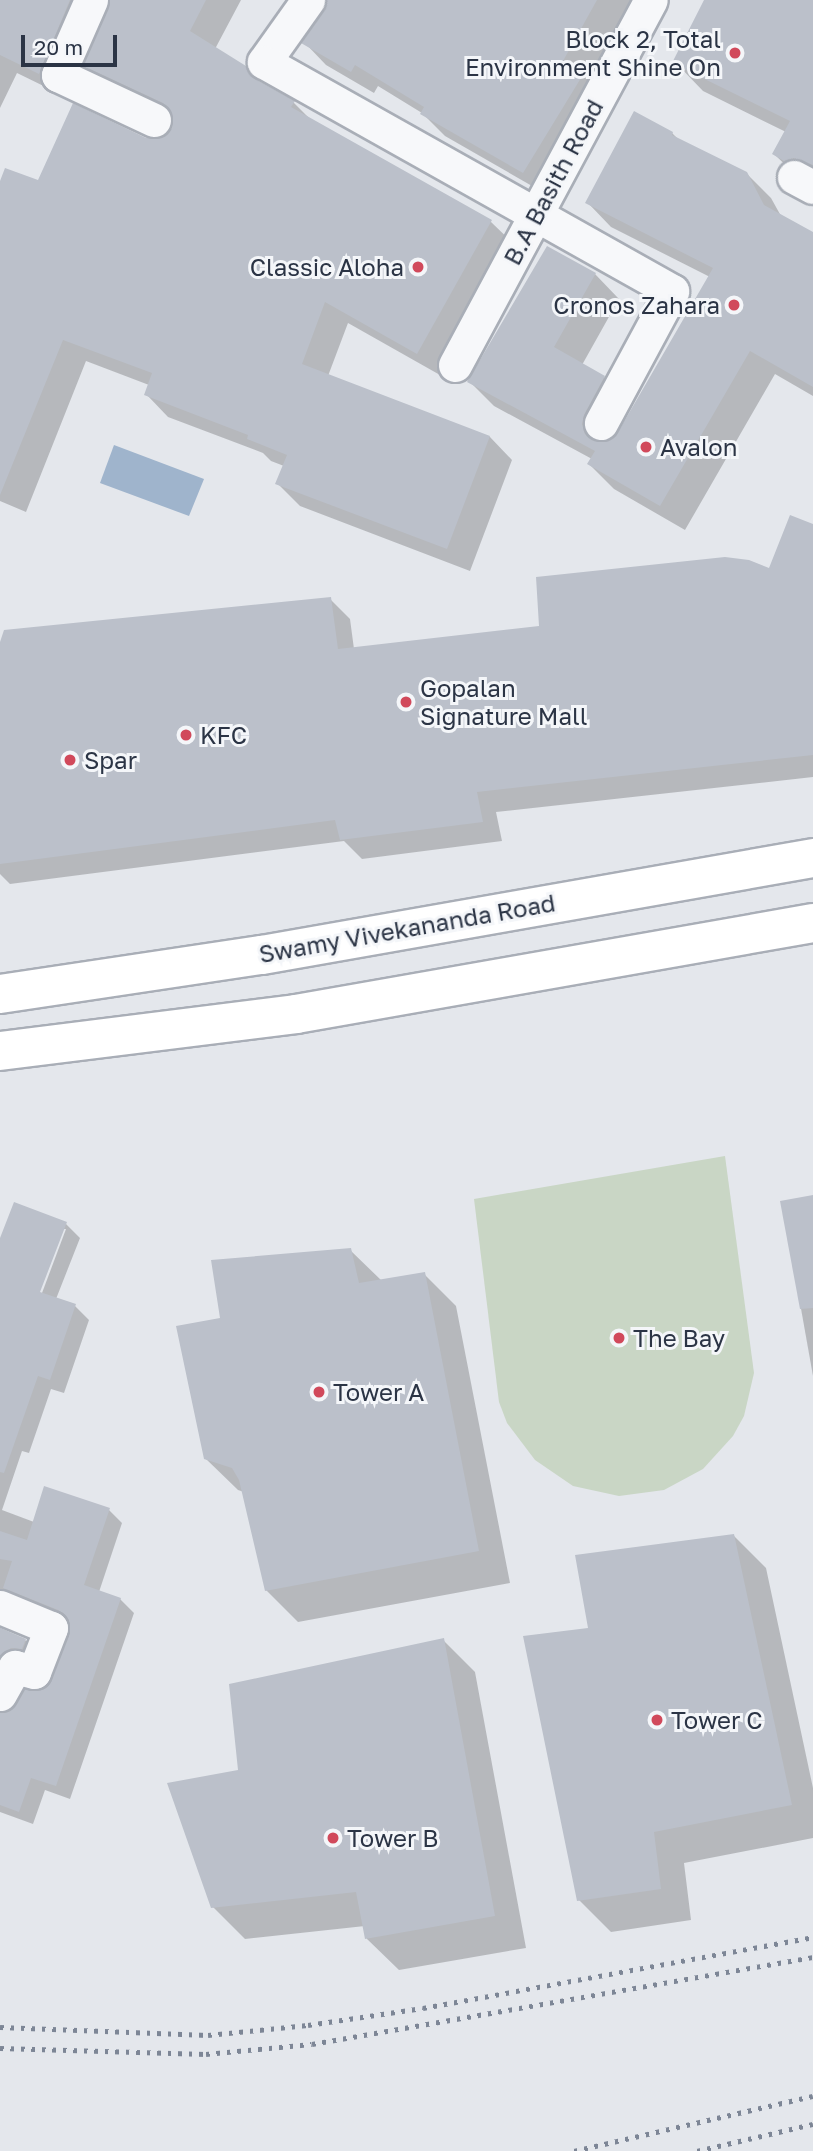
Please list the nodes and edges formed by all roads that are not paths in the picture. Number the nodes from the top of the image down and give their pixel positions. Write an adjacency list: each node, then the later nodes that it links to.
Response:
1 (91, 0): 4 (street)
2 (308, 0): 5 (street)
3 (652, 0): 5 (street, B.A Basith Road)
4 (153, 120)
5 (536, 214): 6 (street, B.A Basith Road); 7 (street)
6 (455, 365)
7 (601, 423)
8 (813, 858): 10 (main road, Swamy Vivekananda Road)
9 (813, 923): 11 (main road)
10 (0, 994)
11 (0, 1052)
12 (0, 1607): 13 (street)
13 (0, 1694)

